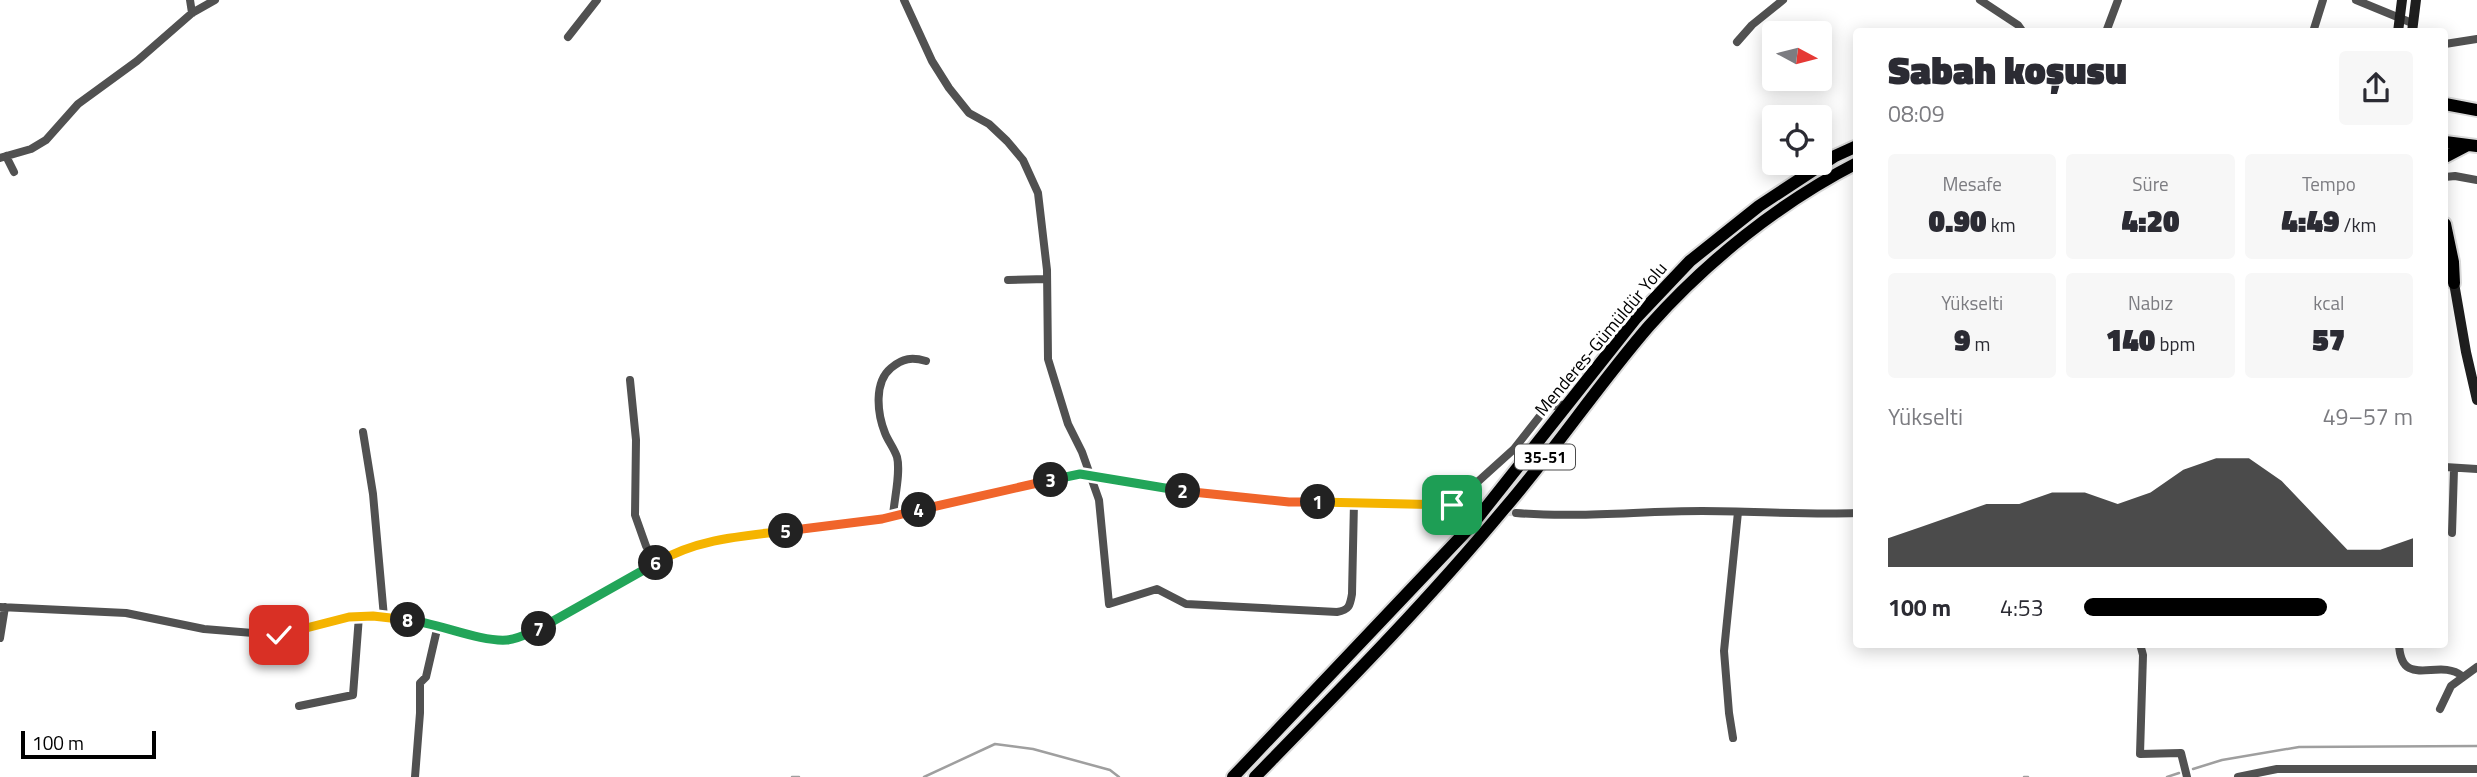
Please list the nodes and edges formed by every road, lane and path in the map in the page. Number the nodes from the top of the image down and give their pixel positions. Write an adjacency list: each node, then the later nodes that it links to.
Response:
1 (190, 0): 12 (street)
2 (215, 0): 12 (street)
3 (597, 0): 19 (street)
4 (904, 0): 36 (street)
5 (1783, 0): 21 (street)
6 (1980, 0): 15 (street)
7 (2118, 0): 16 (street)
8 (2323, 0): 17 (street)
9 (2356, 0): 13 (street)
10 (2402, 0): 13 (street)
11 (2416, 0): 14 (street)
12 (192, 13): 29 (street)
13 (2398, 18): 14 (street); 18 (street)
14 (2412, 27)
15 (2020, 28)
16 (2108, 28)
17 (2314, 28)
18 (2398, 28)
19 (568, 37)
20 (2477, 40): 22 (street)
21 (1737, 42)
22 (2448, 44)
23 (2448, 105): 24 (main road)
24 (2477, 110)
25 (2448, 142): 26 (main road)
26 (2474, 145): 28 (main road)
27 (1853, 148): 41 (main road, Menderes-Gümüldür Yolu / 35-51)
28 (2448, 155)
29 (3, 157): 31 (street)
30 (1853, 165): 72 (main road, Menderes-Gümüldür Yolu / 35-51)
31 (14, 172)
32 (2448, 177): 33 (street)
33 (2477, 180)
34 (2448, 238): 37 (main road)
35 (1009, 279): 36 (street)
36 (1047, 279): 45 (street)
37 (2449, 284): 40 (street)
38 (926, 360): 52 (street)
39 (630, 380): 54 (street)
40 (2477, 400)
41 (1567, 404): 47 (street); 71 (main road, Menderes-Gümüldür Yolu / 35-51)
42 (363, 432): 57 (street)
43 (2449, 468): 44 (street); 53 (street)
44 (2477, 469)
45 (1091, 475): 46 (street); 46 (street); 52 (street)
46 (1354, 502): 47 (street)
47 (1452, 505): 48 (street)
48 (1469, 505)
49 (1738, 512): 50 (street); 51 (street); 66 (street)
50 (1516, 513)
51 (1853, 513)
52 (893, 516): 54 (street)
53 (2452, 533)
54 (656, 563): 58 (street)
55 (3, 607): 56 (street); 59 (street)
56 (359, 616): 57 (street); 64 (street)
57 (384, 617): 58 (street)
58 (438, 625): 70 (street)
59 (0, 638)
60 (2141, 648): 73 (street)
61 (2400, 648): 63 (street)
62 (2477, 667): 63 (street)
63 (2462, 676): 65 (street)
64 (299, 706)
65 (2440, 709)
66 (1733, 738)
67 (2477, 769): 68 (street)
68 (2378, 772): 69 (street)
69 (2337, 773): 74 (street)
70 (415, 777)
71 (1233, 777)
72 (1255, 777)
73 (2187, 777)
74 (2238, 777)

